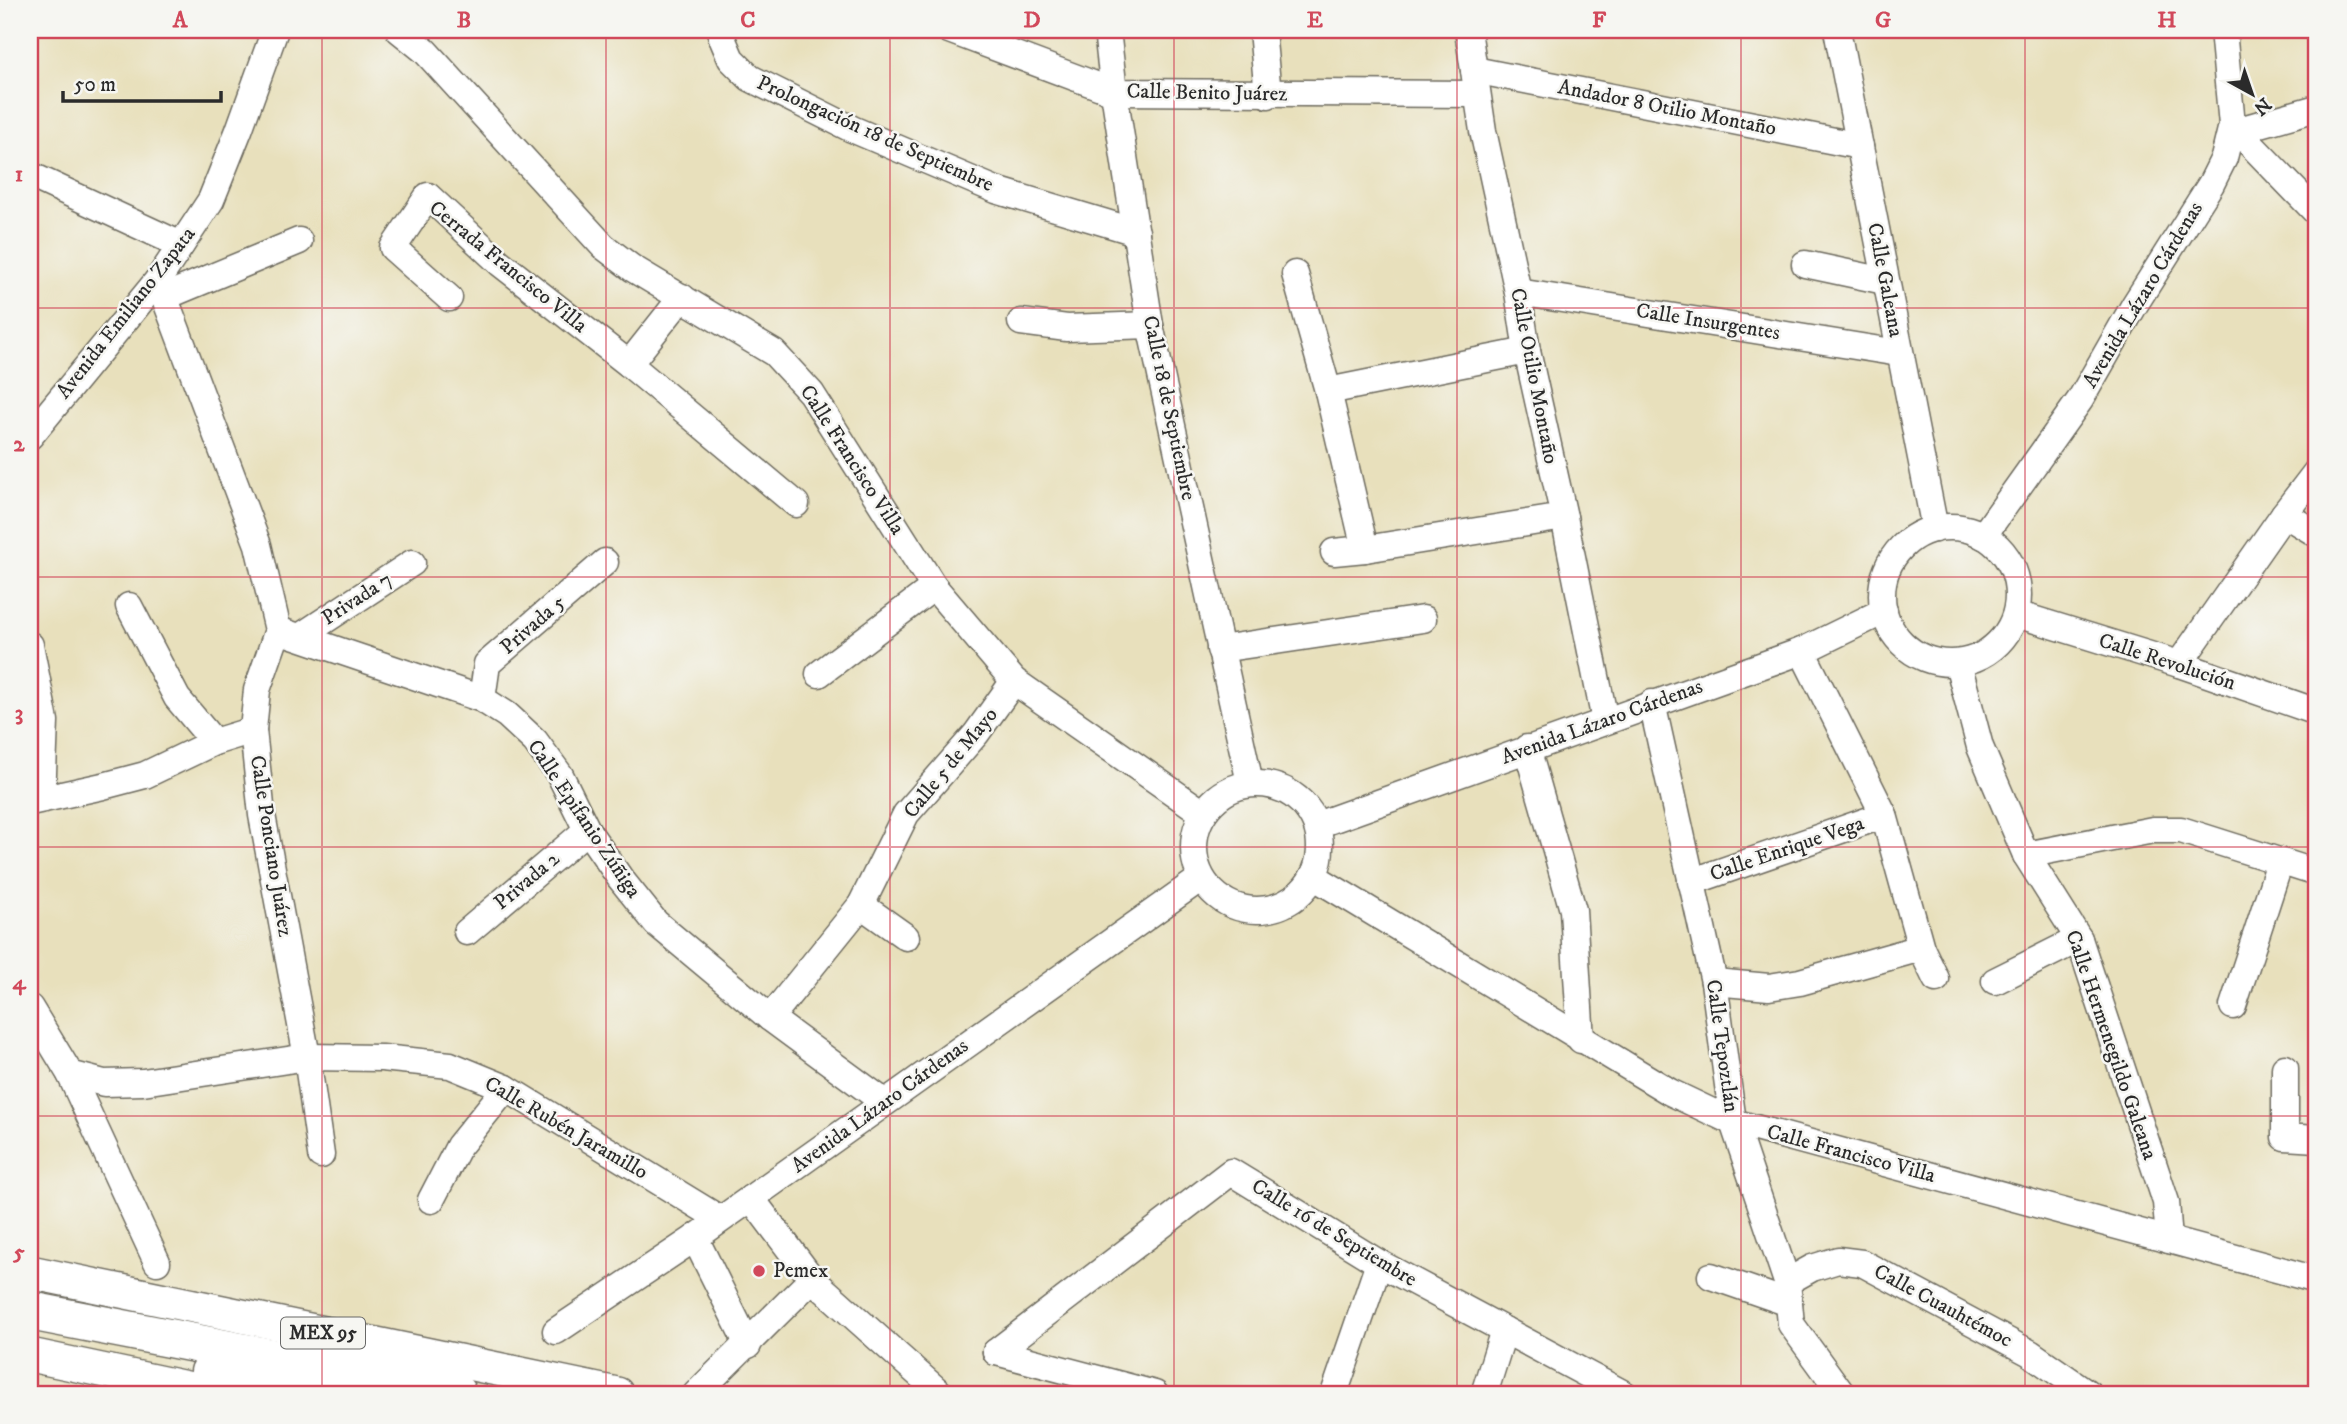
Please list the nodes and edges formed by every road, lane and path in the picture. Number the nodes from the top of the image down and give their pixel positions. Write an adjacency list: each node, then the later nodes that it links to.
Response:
1 (275, 30): 20 (street, Avenida Emiliano Zapata)
2 (400, 30): 27 (street, Calle Francisco Villa)
3 (722, 30): 18 (street, Prolongación 18 de Septiembre)
4 (951, 30): 11 (street, Calle Benito Juárez)
5 (1107, 30): 11 (street, Calle 18 de Septiembre)
6 (1262, 30): 12 (street)
7 (1468, 30): 10 (street, Calle Otilio Montaño)
8 (1837, 30): 15 (street, Calle Galeana)
9 (2223, 30): 14 (street, Avenida Lázaro Cárdenas)
10 (1476, 82): 12 (street, Calle Benito Juárez); 15 (street, Andador 8 Otilio Montaño); 25 (street, Calle Otilio Montaño)
11 (1114, 92): 12 (street, Calle Benito Juárez); 18 (street, Calle 18 de Septiembre)
12 (1268, 95)
13 (2317, 108): 14 (street)
14 (2235, 127): 17 (street); 41 (street, Avenida Lázaro Cárdenas)
15 (1860, 146): 23 (street, Calle Galeana)
16 (30, 175): 20 (street)
17 (2317, 213)
18 (1136, 232): 29 (street, Calle 18 de Septiembre)
19 (299, 241): 24 (street)
20 (181, 245): 24 (street, Avenida Emiliano Zapata)
21 (1805, 264): 23 (street)
22 (1295, 274): 33 (street)
23 (1885, 281): 31 (street, Calle Galeana)
24 (161, 288): 34 (street, Avenida Emiliano Zapata); 51 (street)
25 (1518, 292): 30 (street, Calle Otilio Montaño); 31 (street, Calle Insurgentes)
26 (449, 298): 32 (street, Cerrada Francisco Villa)
27 (682, 298): 32 (street); 46 (street, Calle Francisco Villa)
28 (1021, 322): 29 (street)
29 (1150, 325): 53 (street, Calle 18 de Septiembre)
30 (1527, 351): 33 (street); 38 (street, Calle Otilio Montaño)
31 (1899, 353): 39 (street, Calle Galeana)
32 (629, 364): 36 (street, Cerrada Francisco Villa)
33 (1328, 391): 42 (street)
34 (30, 436)
35 (2317, 471): 37 (street)
36 (796, 504)
37 (2284, 514): 40 (street); 56 (street)
38 (1564, 517): 42 (street); 62 (street, Calle Otilio Montaño)
39 (1935, 529): 41 (street); 48 (street)
40 (2317, 534)
41 (1983, 536): 49 (street)
42 (1365, 549): 43 (street)
43 (1334, 552)
44 (605, 562): 59 (street, Privada 5)
45 (412, 563): 51 (street, Privada 7)
46 (934, 587): 57 (street); 58 (street, Calle Francisco Villa)
47 (129, 606): 64 (street)
48 (1884, 611): 54 (street, Avenida Lázaro Cárdenas); 55 (street)
49 (2016, 614): 55 (street); 56 (street, Calle Revolución)
50 (1423, 620): 53 (street)
51 (289, 633): 59 (street, Calle Epifanio Zúñiga); 63 (street, Calle Ponciano Juárez)
52 (30, 645): 67 (street)
53 (1220, 649): 66 (street, Calle 18 de Septiembre)
54 (1802, 651): 60 (street, Avenida Lázaro Cárdenas); 69 (street)
55 (1958, 663): 72 (street, Calle Hermenegildo Galeana)
56 (2179, 664): 61 (street, Calle Revolución)
57 (819, 674)
58 (1014, 681): 68 (street, Calle Francisco Villa); 78 (street, Calle 5 de Mayo)
59 (482, 699): 71 (street, Calle Epifanio Zúñiga)
60 (1652, 704): 62 (street, Avenida Lázaro Cárdenas); 77 (street, Calle Tepoztlán)
61 (2317, 712)
62 (1605, 721): 65 (street, Avenida Lázaro Cárdenas)
63 (253, 730): 64 (street); 90 (street, Calle Ponciano Juárez)
64 (214, 741): 67 (street)
65 (1527, 748): 70 (street, Avenida Lázaro Cárdenas); 89 (street)
66 (1250, 783): 68 (street); 70 (street)
67 (36, 801)
68 (1203, 813): 76 (street)
69 (1884, 815): 77 (street, Calle Enrique Vega); 82 (street)
70 (1317, 825): 75 (street)
71 (587, 830): 79 (street, Privada 2); 88 (street, Calle Epifanio Zúñiga)
72 (2026, 855): 73 (street); 81 (street, Calle Hermenegildo Galeana)
73 (2280, 862): 74 (street); 86 (street)
74 (2317, 873)
75 (1313, 876): 76 (street); 89 (street, Calle Francisco Villa)
76 (1201, 878): 94 (street, Avenida Lázaro Cárdenas)
77 (1690, 882): 85 (street, Calle Tepoztlán)
78 (861, 905): 80 (street); 88 (street, Calle 5 de Mayo)
79 (467, 932)
80 (906, 937)
81 (2078, 939): 84 (street); 102 (street, Calle Hermenegildo Galeana)
82 (1921, 948): 83 (street); 85 (street)
83 (1937, 979)
84 (1995, 981)
85 (1714, 982): 95 (street, Calle Tepoztlán)
86 (2234, 1006)
87 (30, 1008): 92 (street)
88 (770, 1018): 94 (street, Calle Epifanio Zúñiga)
89 (1581, 1040): 95 (street, Calle Francisco Villa)
90 (307, 1057): 92 (street, Calle Rubén Jaramillo); 93 (street, Calle Rubén Jaramillo); 97 (street, Calle Ponciano Juárez)
91 (2285, 1068): 96 (street)
92 (71, 1074): 103 (street)
93 (506, 1088): 99 (street); 100 (street, Calle Rubén Jaramillo)
94 (884, 1102): 98 (street, Avenida Lázaro Cárdenas)
95 (1732, 1122): 102 (street, Calle Francisco Villa); 109 (street, Calle Tepoztlán)
96 (2317, 1139)
97 (321, 1154)
98 (751, 1198): 100 (street, Avenida Lázaro Cárdenas); 107 (street)
99 (431, 1200)
100 (720, 1219): 101 (street, Avenida Lázaro Cárdenas)
101 (695, 1238): 112 (street, Avenida Lázaro Cárdenas); 114 (street)
102 (2169, 1240): 108 (street, Calle Francisco Villa)
103 (157, 1262)
104 (1379, 1263): 111 (street, Calle 16 de Septiembre); 123 (street, Calle 16 de Septiembre); 124 (street)
105 (30, 1272): 120 (main road, MEX 95)
106 (1711, 1276): 109 (street)
107 (812, 1279): 114 (street); 122 (street)
108 (2317, 1280)
109 (1788, 1293): 116 (street, Calle Tepoztlán); 127 (street, Calle Cuauhtémoc)
110 (30, 1311): 119 (highway, MEX 95)
111 (1504, 1330): 125 (street); 126 (street, Calle 16 de Septiembre)
112 (556, 1331)
113 (30, 1334): 118 (highway)
114 (748, 1345): 121 (street)
115 (30, 1354): 117 (main road)
116 (1827, 1387)
117 (215, 1394)
118 (312, 1394)
119 (457, 1394)
120 (617, 1394)
121 (696, 1394)
122 (941, 1394)
123 (1154, 1394)
124 (1334, 1394)
125 (1484, 1394)
126 (1624, 1394)
127 (2089, 1394)

